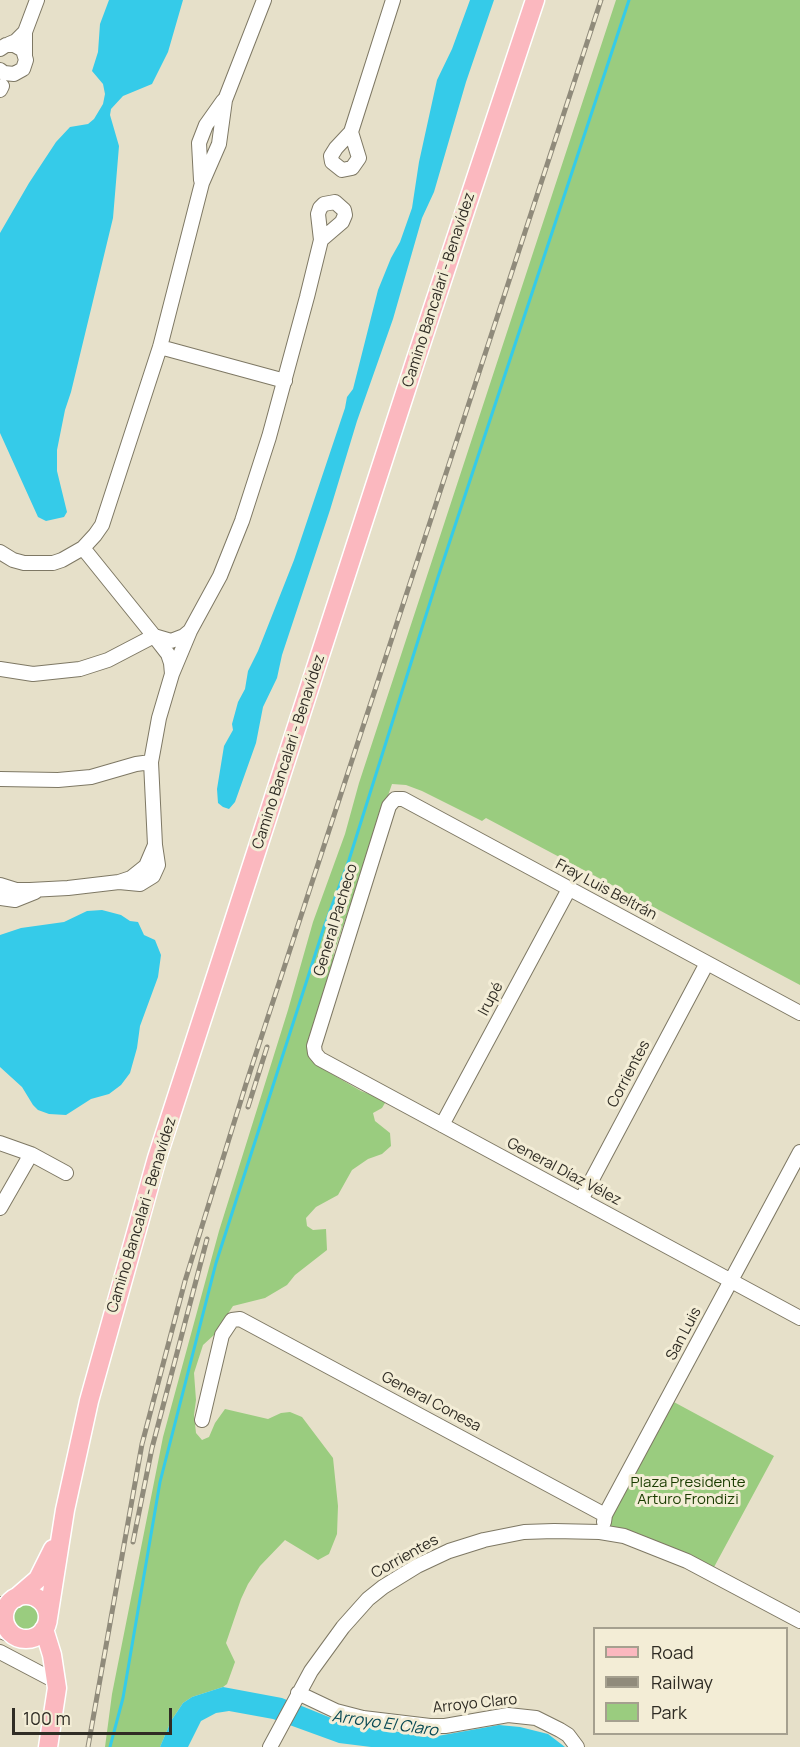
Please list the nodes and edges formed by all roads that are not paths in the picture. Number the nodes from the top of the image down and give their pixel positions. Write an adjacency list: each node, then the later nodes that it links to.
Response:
1 (37, 0): 5 (street)
2 (264, 0): 11 (street)
3 (393, 0): 12 (street)
4 (535, 0): 43 (main road, Camino Bancalari - Benavídez)
5 (25, 32): 6 (street); 7 (street)
6 (3, 46): 7 (street)
7 (25, 55): 9 (street)
8 (0, 70): 9 (street); 10 (street)
9 (19, 72): 10 (street)
10 (1, 88)
11 (225, 100): 13 (street); 13 (street)
12 (351, 132)
13 (202, 183): 15 (street)
14 (321, 240): 16 (street)
15 (160, 347): 16 (street); 17 (street)
16 (285, 381): 19 (street)
17 (83, 548): 18 (street); 20 (street)
18 (0, 552)
19 (190, 631): 20 (street); 22 (street)
20 (154, 636): 21 (street); 22 (street)
21 (0, 669)
22 (172, 674): 23 (street)
23 (151, 762): 24 (street); 28 (street)
24 (0, 778)
25 (395, 799): 27 (street, Fray Luis Beltrán); 32 (street, General Pacheco)
26 (0, 885): 28 (street)
27 (569, 889): 30 (street, Fray Luis Beltrán); 33 (street, Irupé)
28 (41, 890): 29 (street)
29 (0, 898)
30 (707, 963): 31 (street, Fray Luis Beltrán); 38 (street, Corrientes)
31 (800, 1013)
32 (315, 1053): 33 (street, General Díaz Vélez)
33 (442, 1125): 38 (street, General Díaz Vélez)
34 (0, 1143): 36 (street)
35 (800, 1152): 40 (street, San Luis)
36 (30, 1154): 37 (street); 39 (street)
37 (66, 1173)
38 (581, 1200): 40 (street, General Díaz Vélez)
39 (0, 1208)
40 (732, 1281): 41 (street, General Díaz Vélez); 44 (street, San Luis)
41 (800, 1318)
42 (202, 1420): 44 (street, General Conesa)
43 (65, 1510): 46 (main road, Camino Bancalari - Benavídez); 48 (main road, Camino Bancalari - Benavídez)
44 (605, 1515): 45 (street, San Luis)
45 (600, 1532): 47 (street); 52 (street, Corrientes)
46 (8, 1602): 48 (main road); 49 (main road)
47 (800, 1621)
48 (46, 1624): 49 (main road); 51 (main road)
49 (14, 1636): 51 (main road)
50 (0, 1652): 51 (street)
51 (57, 1679): 53 (main road)
52 (297, 1696): 54 (street, Corrientes); 55 (street, Arroyo Claro)
53 (48, 1747)
54 (270, 1747)
55 (577, 1747)

